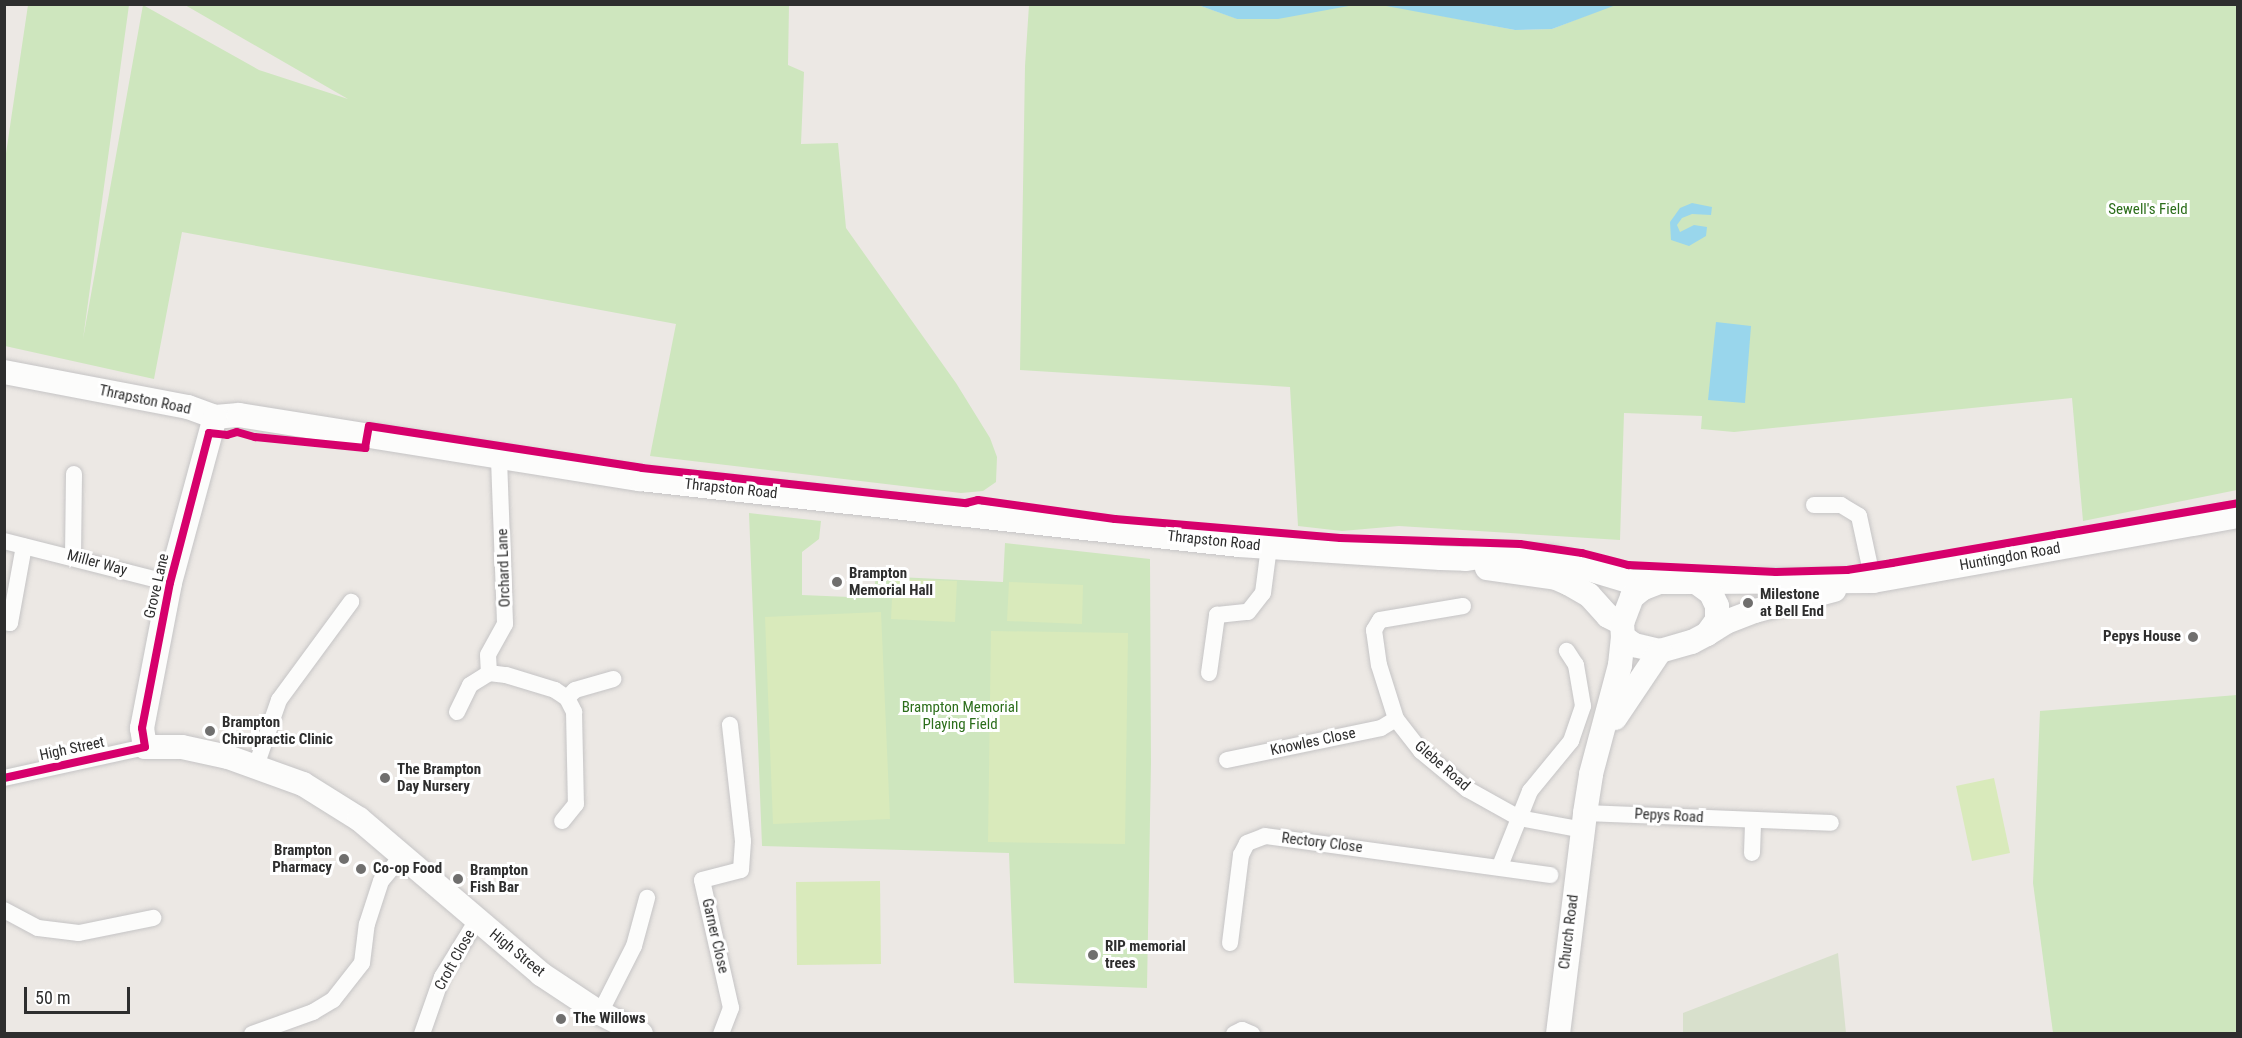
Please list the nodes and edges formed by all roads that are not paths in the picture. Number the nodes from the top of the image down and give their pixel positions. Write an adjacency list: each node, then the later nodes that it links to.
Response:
1 (4, 372): 2 (main road, Thrapston Road)
2 (215, 417): 3 (main road, Thrapston Road); 15 (main road, Grove Lane)
3 (499, 459): 9 (main road, Thrapston Road); 23 (street, Orchard Lane)
4 (74, 474): 10 (street)
5 (1814, 505): 12 (street)
6 (2238, 516): 12 (main road, Huntingdon Road)
7 (4, 541): 8 (street, Miller Way)
8 (24, 546): 10 (street, Miller Way); 18 (street)
9 (1269, 547): 11 (main road, Thrapston Road); 24 (street)
10 (73, 556): 15 (street, Miller Way)
11 (1465, 559): 13 (main road, Thrapston Road); 19 (main road, Thrapston Road)
12 (1870, 581): 14 (main road, Thrapston Road); 20 (main road)
13 (1659, 582): 14 (main road, Thrapston Road); 19 (main road, Thrapston Road)
14 (1696, 582): 20 (main road)
15 (170, 583): 31 (main road, Grove Lane)
16 (351, 602): 33 (street)
17 (1463, 606): 28 (street, Glebe Road)
18 (4, 622)
19 (1622, 630): 22 (main road, Thrapston Road); 30 (main road)
20 (1707, 633): 22 (main road)
21 (1567, 651): 35 (street)
22 (1660, 651): 30 (main road)
23 (489, 673): 26 (street); 27 (street)
24 (1209, 673)
25 (613, 679): 26 (street)
26 (567, 698): 37 (street)
27 (457, 712)
28 (1396, 719): 32 (street, Knowles Close); 35 (street, Glebe Road)
29 (730, 725): 53 (street, Garner Close)
30 (1602, 738): 38 (main road)
31 (145, 747): 33 (main road, High Street); 34 (street, High Street)
32 (1227, 760)
33 (256, 766): 41 (main road, High Street)
34 (4, 778)
35 (1519, 818): 38 (street, Glebe Road); 42 (street)
36 (1753, 820): 38 (street, Pepys Road); 39 (street, Pepys Road); 40 (street)
37 (562, 821)
38 (1584, 822): 56 (main road, Church Road)
39 (1831, 823)
40 (1752, 853)
41 (402, 856): 47 (main road, High Street); 50 (street)
42 (1500, 866): 43 (street, Rectory Close); 48 (street, Rectory Close)
43 (1550, 875)
44 (647, 898): 49 (street)
45 (4, 910): 46 (street)
46 (153, 918)
47 (477, 920): 49 (main road, High Street); 51 (street, Croft Close)
48 (1230, 943)
49 (600, 1013): 52 (main road, High Street)
50 (252, 1034)
51 (422, 1034)
52 (641, 1034)
53 (721, 1034)
54 (1234, 1034): 55 (street)
55 (1252, 1034)
56 (1558, 1034)

